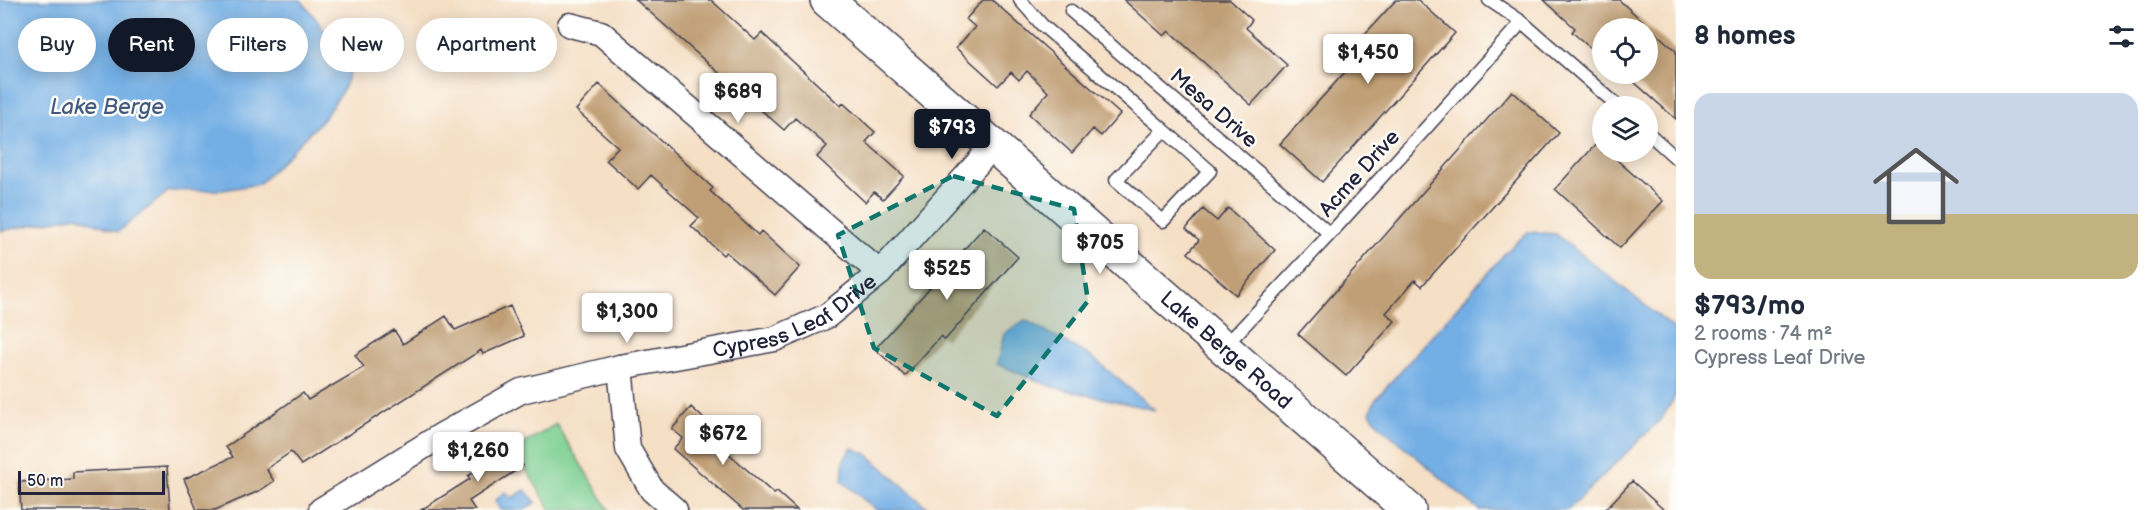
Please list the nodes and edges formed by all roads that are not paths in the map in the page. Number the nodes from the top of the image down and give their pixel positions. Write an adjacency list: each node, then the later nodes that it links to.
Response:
1 (827, 0): 10 (street, Lake Berge Road)
2 (1020, 0): 8 (lane)
3 (1489, 0): 5 (lane)
4 (1071, 11): 12 (lane, Mesa Drive)
5 (1522, 22): 7 (lane); 12 (lane, Acme Drive)
6 (570, 25): 13 (street)
7 (1607, 96)
8 (1164, 130): 8 (lane)
9 (1658, 142): 11 (lane)
10 (993, 146): 13 (street, Cypress Leaf Drive); 14 (street, Lake Berge Road)
11 (1676, 158)
12 (1330, 234): 14 (lane, Acme Drive)
13 (880, 273): 15 (street, Cypress Leaf Drive)
14 (1223, 348): 18 (street, Lake Berge Road)
15 (620, 367): 16 (street, Cypress Leaf Drive); 17 (street)
16 (321, 510)
17 (675, 510)
18 (1409, 510)

